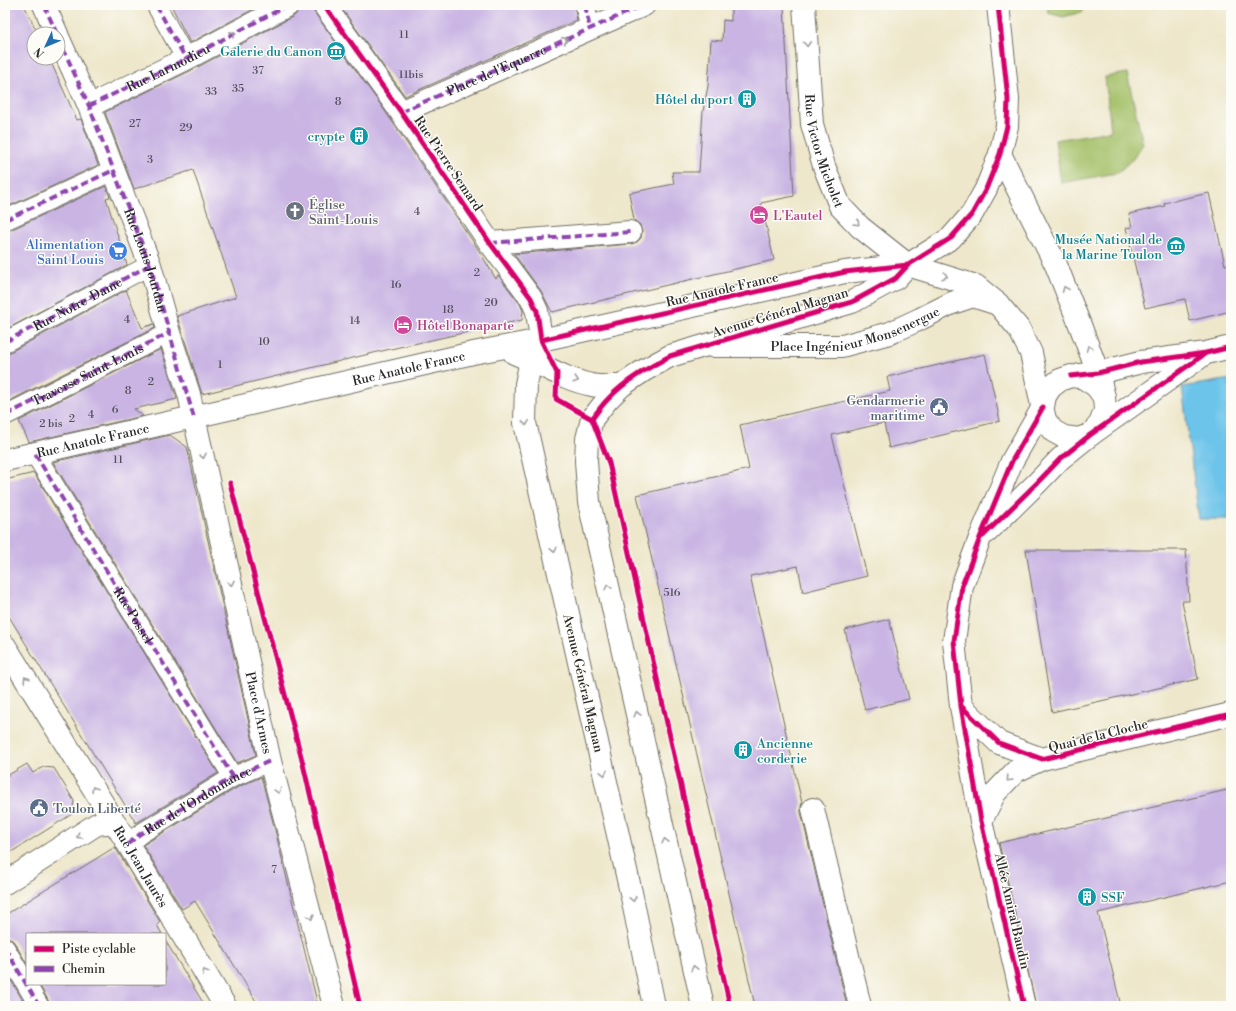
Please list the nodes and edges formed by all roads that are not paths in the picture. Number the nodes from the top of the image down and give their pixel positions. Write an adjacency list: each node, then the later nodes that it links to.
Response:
1 (44, 5): 9 (street, Rue Louis Jourdan)
2 (156, 5): 12 (street)
3 (288, 5): 12 (street, Rue Larmodieu, one-way to 3)
4 (324, 5): 14 (street, Rue Pierre Semard)
5 (585, 5): 10 (street)
6 (644, 5): 10 (street, Place de l'Equerre)
7 (804, 5): 21 (street, Rue Victor Micholet, one-way to 21)
8 (998, 5): 15 (street, Avenue Général Magnan)
9 (53, 26)
10 (590, 29): 14 (street, Place de l'Equerre, one-way to 10)
11 (66, 55): 13 (street, Rue Louis Jourdan)
12 (186, 59): 13 (street, Rue Larmodieu)
13 (89, 106): 16 (street, Rue Louis Jourdan)
14 (401, 112): 19 (street, Rue Pierre Semard)
15 (1000, 154): 21 (street, Avenue Général Magnan); 31 (street, one-way to 15)
16 (114, 170): 17 (street); 20 (street, Rue Louis Jourdan)
17 (5, 220)
18 (630, 232): 19 (street)
19 (490, 243): 24 (street, Rue Pierre Semard)
20 (150, 265): 23 (street, Rue Louis Jourdan); 25 (street, Rue Notre-Dame)
21 (908, 265): 22 (street, one-way to 22); 24 (street, Rue Anatole France); 26 (street, Avenue Général Magnan)
22 (998, 304): 26 (street, Place Ingénieur Monsenergue); 35 (street)
23 (169, 334): 36 (street, Traverse Saint-Louis); 37 (street, Rue Louis Jourdan)
24 (541, 340): 28 (street, Rue Anatole France); 30 (street, Avenue Général Magnan)
25 (5, 342)
26 (707, 346): 33 (street, Avenue Général Magnan)
27 (1231, 347): 29 (street)
28 (502, 348): 30 (street); 37 (street, Rue Anatole France)
29 (1206, 353): 31 (street); 38 (street)
30 (531, 360): 33 (street, one-way to 33); 59 (street, Avenue Général Magnan, one-way to 59)
31 (1098, 373): 32 (street); 34 (street)
32 (1071, 376): 34 (street); 35 (street)
33 (621, 386): 60 (street, Avenue Général Magnan, one-way to 33)
34 (1104, 397): 38 (street)
35 (1043, 407): 38 (street); 41 (street, Allée Amiral Baudin)
36 (6, 415)
37 (194, 418): 39 (street, Rue Anatole France); 46 (street, Place d'Armes, one-way to 46)
38 (1090, 435): 41 (street)
39 (35, 454): 40 (street, Rue Anatole France); 47 (street, Rue Possel)
40 (5, 460)
41 (980, 538): 43 (street, Allée Amiral Baudin)
42 (5, 646): 50 (street, Rue Jean Jaurès, one-way to 42)
43 (961, 706): 45 (street, Quai de la Cloche); 49 (street, Allée Amiral Baudin)
44 (1231, 714): 45 (street, Quai de la Cloche)
45 (1042, 759): 49 (street, one-way to 49)
46 (270, 761): 47 (street, Rue de l'Ordonnance); 58 (street, Place d'Armes, one-way to 58)
47 (233, 777): 51 (street, Rue de l'Ordonnance)
48 (813, 809): 61 (street)
49 (981, 821): 62 (street, Allée Amiral Baudin)
50 (114, 822): 51 (street, Rue Jean Jaurès); 52 (street, one-way to 52)
51 (128, 844): 57 (street, Rue Jean Jaurès, one-way to 51)
52 (5, 883)
53 (5, 948): 54 (street)
54 (26, 983)
55 (27, 985): 56 (street)
56 (40, 1006)
57 (225, 1006)
58 (334, 1006)
59 (654, 1006)
60 (703, 1006)
61 (860, 1006)
62 (1024, 1006)

